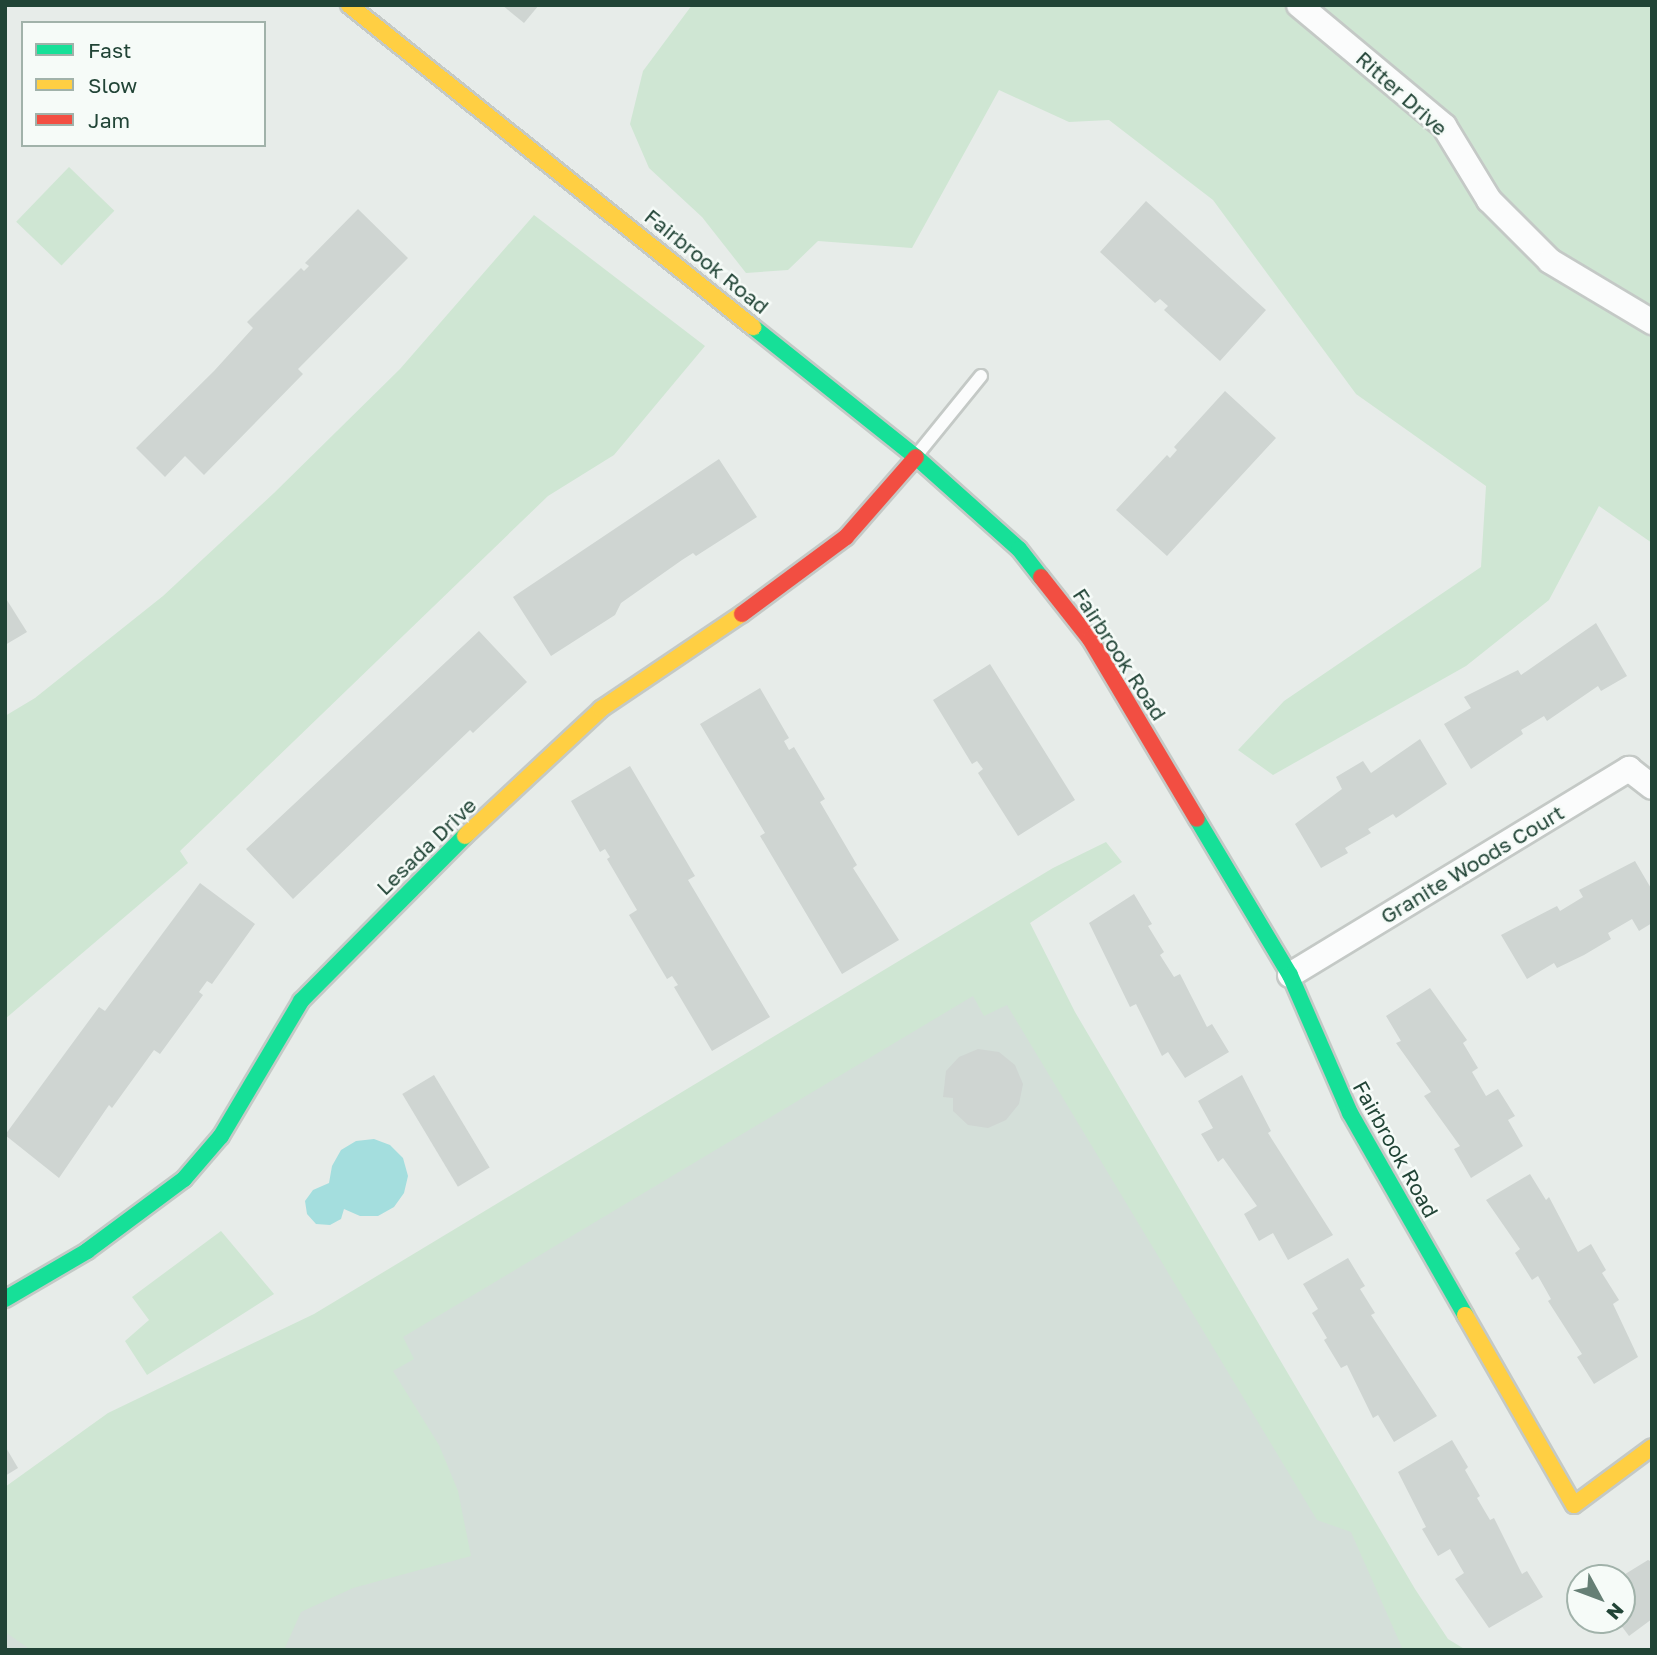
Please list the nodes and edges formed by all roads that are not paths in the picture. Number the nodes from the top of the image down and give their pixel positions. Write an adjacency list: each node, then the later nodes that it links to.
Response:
1 (349, 5): 5 (street, Fairbrook Road)
2 (1299, 5): 3 (street, Ritter Drive)
3 (1652, 322)
4 (981, 376): 5 (lane)
5 (916, 457): 7 (street, Fairbrook Road); 8 (street, Lesada Drive)
6 (1652, 787): 7 (street, Granite Woods Court)
7 (1290, 975): 9 (street, Fairbrook Road)
8 (5, 1299)
9 (1652, 1447)

